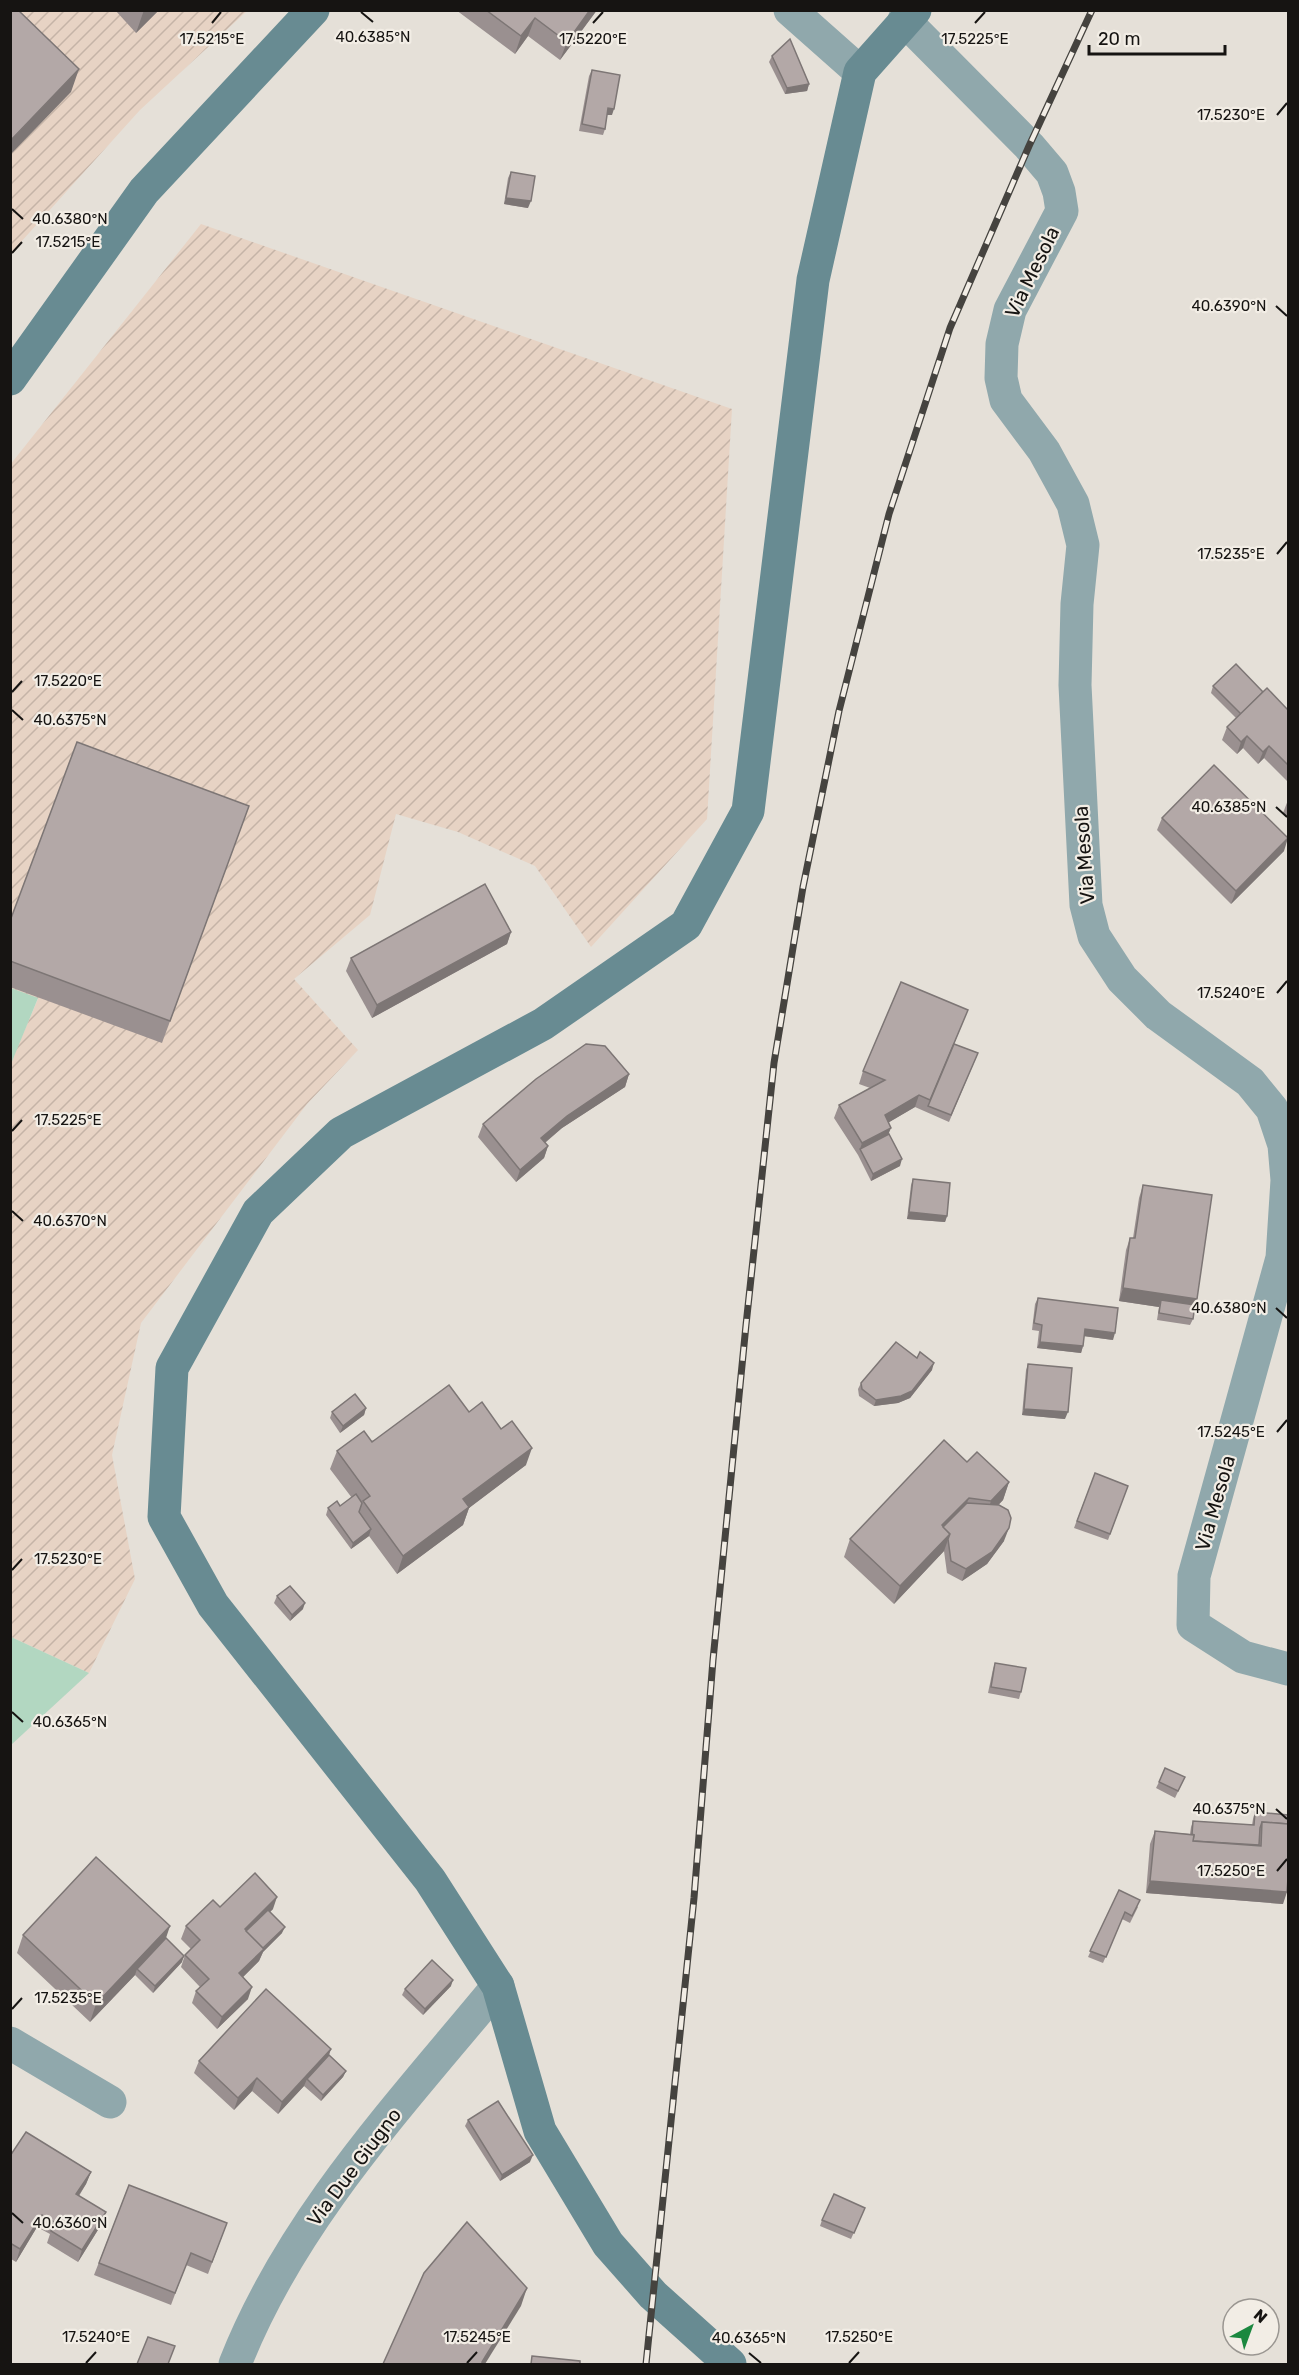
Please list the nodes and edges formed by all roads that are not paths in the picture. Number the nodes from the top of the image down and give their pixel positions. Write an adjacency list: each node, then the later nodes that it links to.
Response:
1 (313, 10): 5 (street)
2 (790, 10): 4 (street)
3 (910, 15): 4 (street); 6 (street, Via Mesola)
4 (860, 72): 7 (street)
5 (10, 379)
6 (1288, 1669)
7 (498, 1986): 10 (street, Via Due Giugno); 11 (street)
8 (10, 2043): 9 (street)
9 (110, 2102)
10 (235, 2364)
11 (730, 2364)

